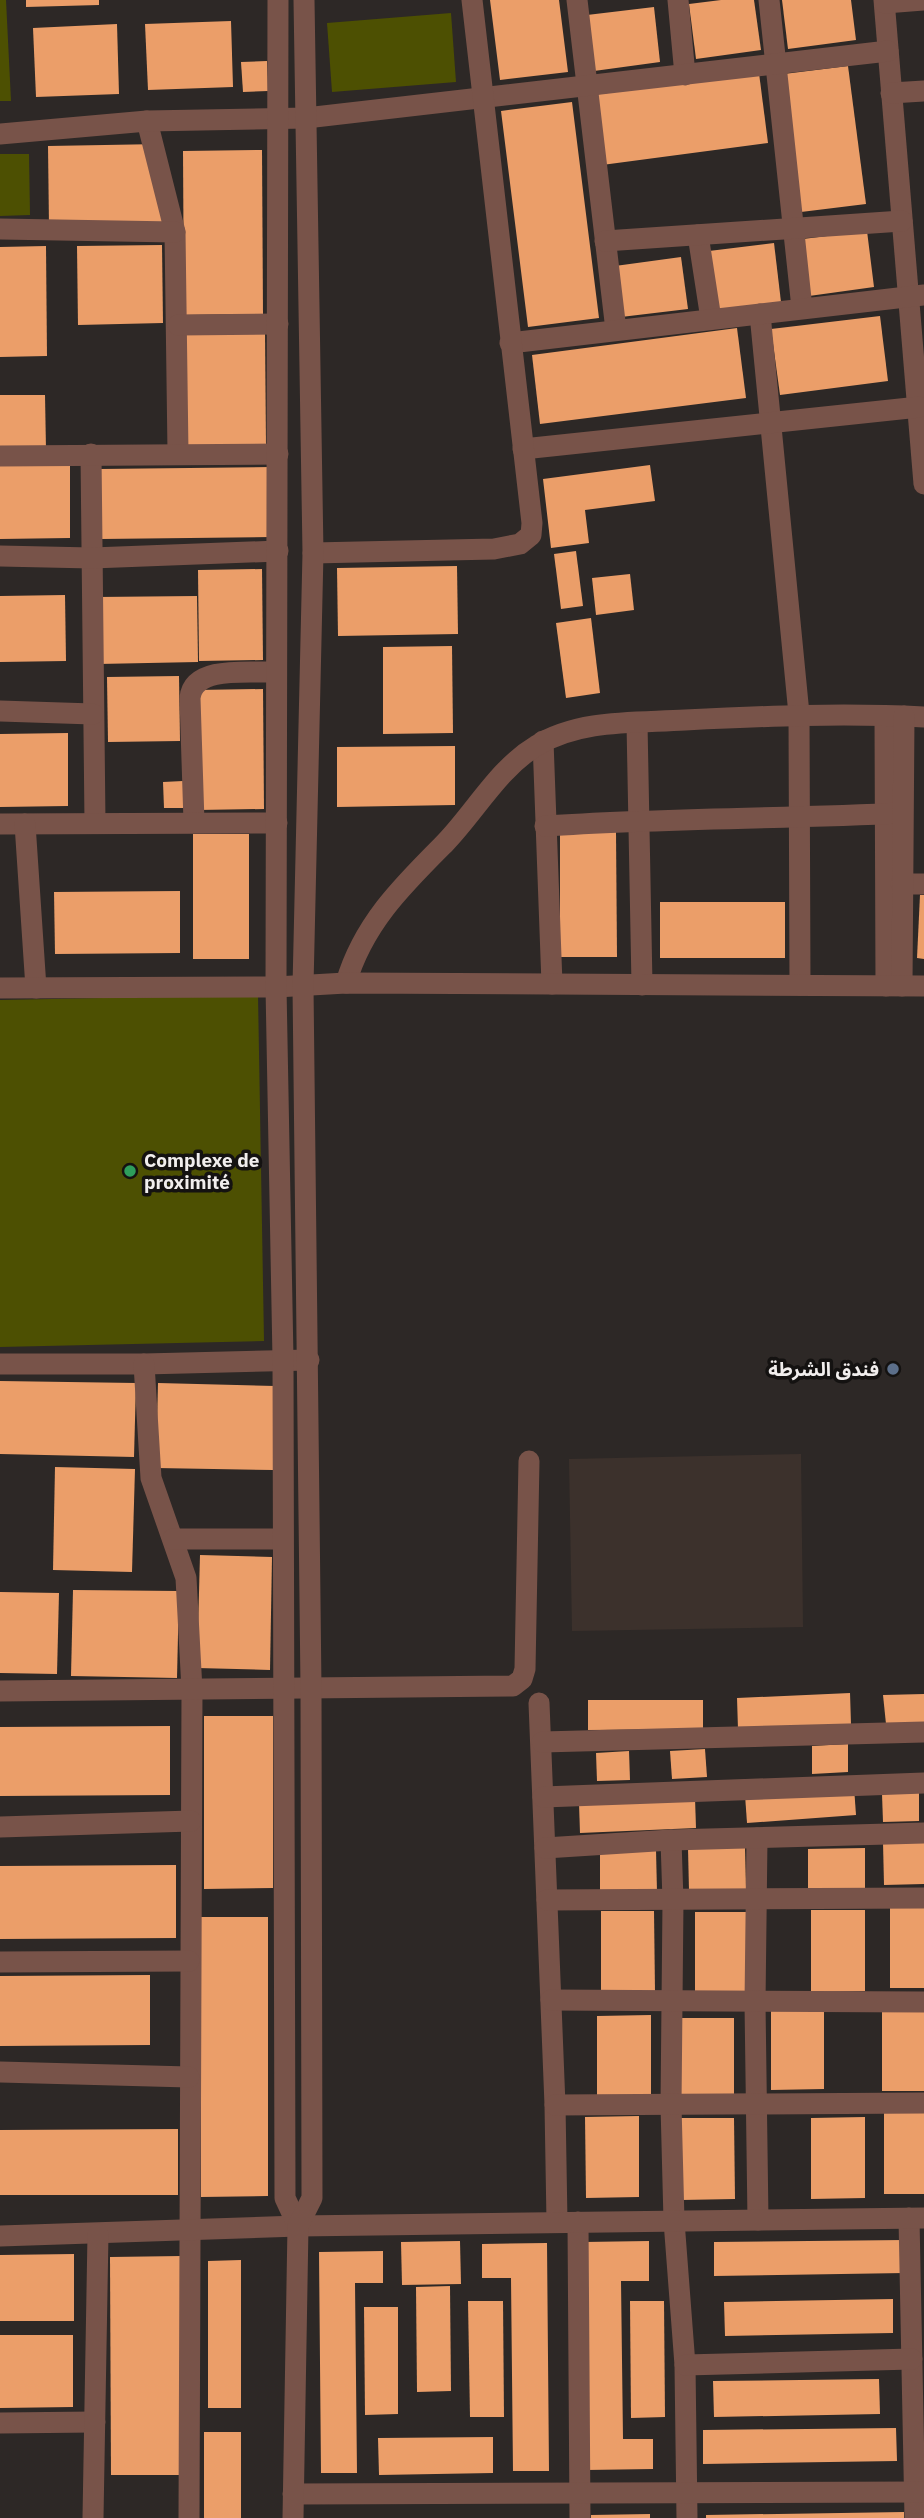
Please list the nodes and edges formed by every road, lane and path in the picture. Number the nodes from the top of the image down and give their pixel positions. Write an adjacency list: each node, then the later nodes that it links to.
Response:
1 (278, 0): 16 (street)
2 (304, 0): 17 (street)
3 (472, 0): 15 (street)
4 (577, 0): 12 (street)
5 (678, 0): 11 (street)
6 (769, 0): 10 (street)
7 (885, 1): 8 (street); 9 (street)
8 (924, 1)
9 (888, 51): 10 (street); 14 (street)
10 (776, 65): 11 (street); 21 (street)
11 (685, 75): 12 (street)
12 (586, 87): 15 (street); 25 (street)
13 (924, 91): 14 (street)
14 (891, 93): 20 (street)
15 (481, 99): 17 (street); 33 (street)
16 (278, 118): 17 (street); 18 (street); 30 (street)
17 (306, 118): 44 (street)
18 (147, 121): 19 (street); 23 (street)
19 (0, 134)
20 (902, 221): 21 (street); 26 (street)
21 (793, 228): 24 (street); 27 (street)
22 (0, 229): 23 (street)
23 (175, 233): 31 (street)
24 (698, 235): 25 (street); 29 (street)
25 (605, 241): 32 (street)
26 (916, 295): 27 (street); 34 (street)
27 (802, 308): 28 (street)
28 (760, 314): 29 (street); 36 (street)
29 (711, 319): 32 (street)
30 (278, 324): 31 (street); 40 (street)
31 (178, 325): 38 (street)
32 (616, 330): 33 (street)
33 (510, 343): 37 (street)
34 (920, 385): 35 (street)
35 (919, 407): 36 (street); 42 (street)
36 (773, 423): 37 (street); 50 (street)
37 (523, 449): 44 (street)
38 (178, 453): 39 (street); 40 (street)
39 (91, 454): 41 (street); 46 (street)
40 (278, 454): 43 (street)
41 (0, 456)
42 (924, 484)
43 (278, 551): 46 (street); 47 (street)
44 (313, 553): 69 (street)
45 (0, 556): 46 (street)
46 (92, 558): 49 (street)
47 (275, 672): 57 (street); 59 (street)
48 (0, 711): 49 (street)
49 (93, 714): 58 (street)
50 (799, 714): 51 (street); 52 (street); 55 (street)
51 (904, 717): 54 (street)
52 (638, 723): 53 (street); 56 (street)
53 (543, 741): 62 (street); 65 (street)
54 (893, 814): 55 (street); 63 (street); 70 (street)
55 (799, 819): 56 (street); 68 (street)
56 (638, 820): 62 (street); 67 (street)
57 (194, 822): 58 (street); 59 (street)
58 (95, 823): 61 (street)
59 (277, 823): 72 (street)
60 (0, 824): 61 (street)
61 (25, 824): 74 (street)
62 (545, 826): 66 (street)
63 (901, 884): 64 (street); 70 (street)
64 (924, 884)
65 (346, 983): 66 (street); 69 (street)
66 (552, 984): 67 (street)
67 (642, 985): 68 (street)
68 (800, 985): 70 (street)
69 (303, 986): 72 (street); 76 (street)
70 (894, 986): 71 (street)
71 (924, 986)
72 (276, 987): 74 (street); 75 (street)
73 (0, 988): 74 (street)
74 (36, 988)
75 (283, 1359): 76 (street); 78 (street); 81 (street)
76 (309, 1360): 82 (street)
77 (0, 1364): 78 (street)
78 (144, 1364): 80 (street)
79 (530, 1461): 82 (street)
80 (173, 1539): 81 (street); 84 (street)
81 (282, 1539): 83 (street)
82 (312, 1688): 83 (street); 117 (street)
83 (285, 1689): 84 (street); 117 (street)
84 (192, 1690): 85 (street); 91 (street)
85 (0, 1691)
86 (539, 1703): 88 (street)
87 (924, 1732): 88 (street)
88 (542, 1742): 90 (street)
89 (924, 1783): 90 (street)
90 (543, 1797): 96 (street)
91 (191, 1821): 92 (street); 101 (street)
92 (0, 1827)
93 (924, 1833): 94 (street)
94 (757, 1838): 95 (street); 99 (street)
95 (670, 1840): 96 (street); 100 (street)
96 (545, 1848): 98 (street)
97 (924, 1898): 99 (street)
98 (547, 1900): 100 (street); 103 (street)
99 (757, 1900): 100 (street); 106 (street)
100 (673, 1901): 104 (street)
101 (189, 1961): 102 (street); 108 (street)
102 (0, 1962)
103 (551, 2000): 104 (street); 111 (street)
104 (671, 2002): 106 (street); 112 (street)
105 (924, 2002): 106 (street)
106 (754, 2003): 110 (street)
107 (0, 2072): 108 (street)
108 (189, 2077): 118 (street)
109 (924, 2103): 110 (street)
110 (755, 2104): 112 (street); 114 (street)
111 (555, 2105): 112 (street); 116 (street)
112 (671, 2105): 115 (street)
113 (916, 2218): 114 (street); 121 (street)
114 (758, 2220): 115 (street)
115 (674, 2221): 116 (street); 122 (street)
116 (567, 2222): 117 (street); 127 (street)
117 (298, 2226): 118 (street); 128 (street)
118 (187, 2231): 119 (street); 130 (street)
119 (98, 2234): 120 (street); 123 (street)
120 (0, 2236)
121 (912, 2359): 122 (street); 126 (street)
122 (685, 2365): 125 (street)
123 (95, 2422): 124 (street); 129 (street)
124 (0, 2423)
125 (686, 2492): 126 (street); 127 (street); 133 (street)
126 (920, 2492): 134 (street)
127 (580, 2493): 128 (street); 132 (street)
128 (293, 2494): 131 (street)
129 (93, 2518)
130 (189, 2518)
131 (293, 2518)
132 (580, 2518)
133 (687, 2518)
134 (915, 2518)

